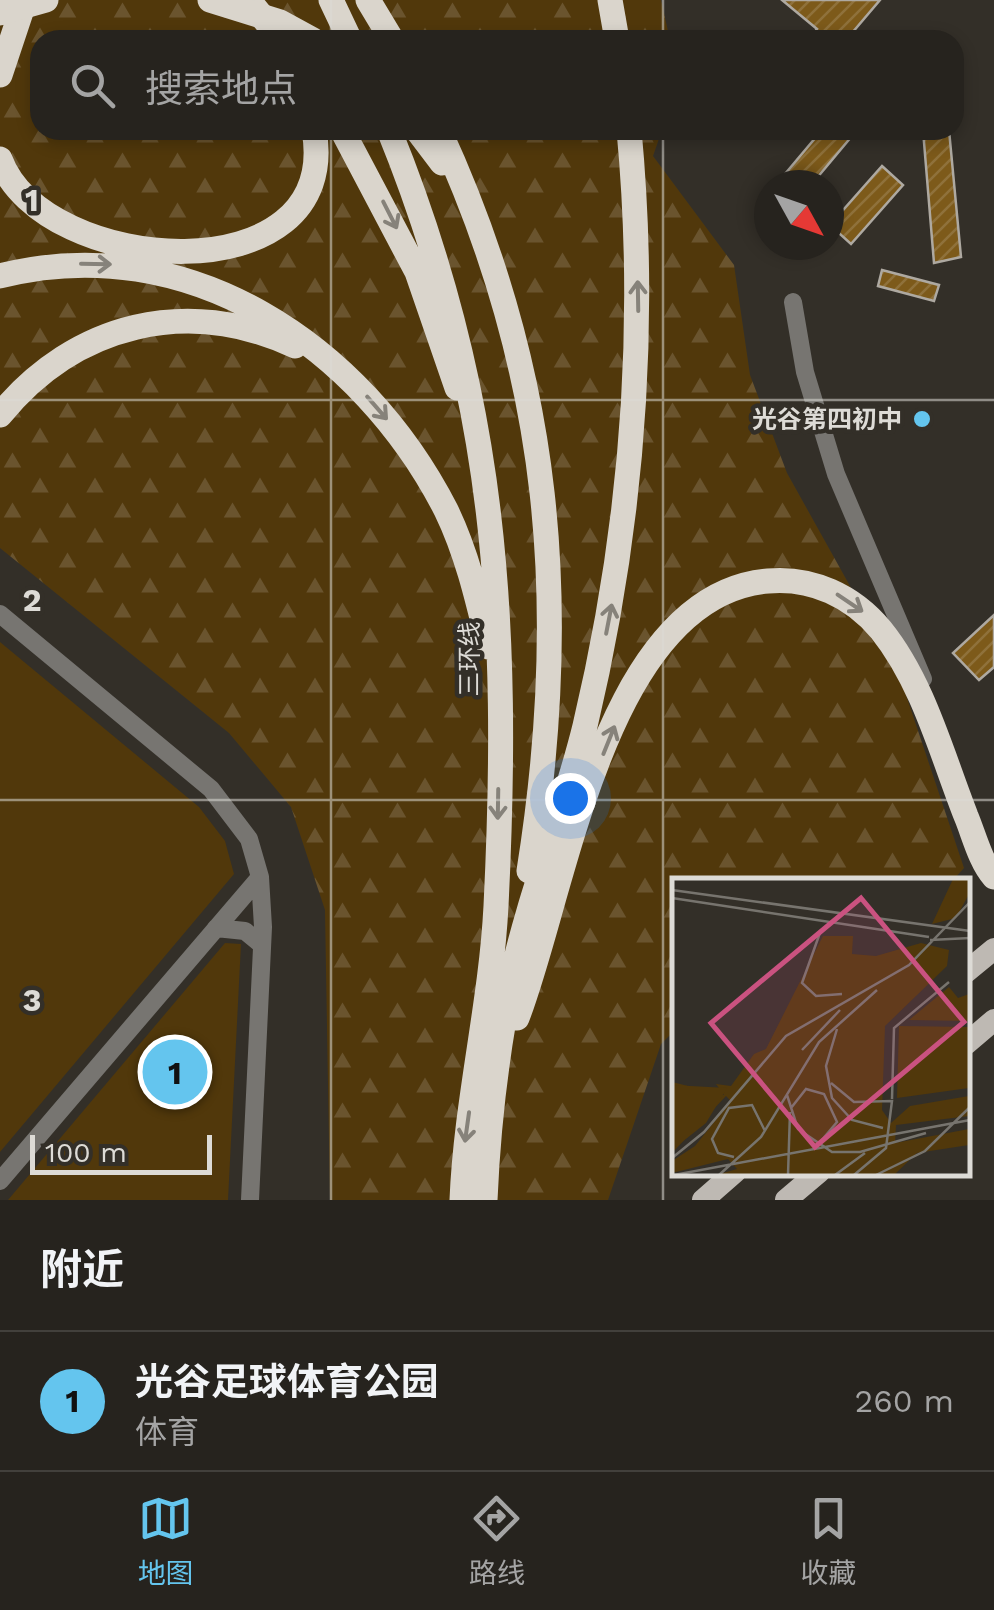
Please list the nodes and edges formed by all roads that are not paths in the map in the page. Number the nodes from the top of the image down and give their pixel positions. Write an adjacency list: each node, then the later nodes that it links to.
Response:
1 (23, 0): 14 (highway); 15 (highway)
2 (46, 0): 8 (highway, bridge)
3 (210, 0): 10 (highway, bridge)
4 (249, 0): 9 (highway, bridge)
5 (332, 0): 11 (highway)
6 (368, 0): 12 (highway)
7 (610, 0): 13 (highway)
8 (0, 13)
9 (273, 30)
10 (295, 30)
11 (346, 30)
12 (386, 30)
13 (615, 30)
14 (0, 38)
15 (0, 75)
16 (314, 140): 22 (highway)
17 (348, 140): 28 (highway, one-way to 28)
18 (393, 140): 28 (highway, 三环线)
19 (424, 140): 23 (highway)
20 (443, 140): 23 (highway)
21 (630, 140): 31 (highway, one-way to 21)
22 (0, 159)
23 (484, 236): 31 (highway)
24 (0, 276): 26 (highway, one-way to 26)
25 (793, 302): 32 (street)
26 (340, 369): 27 (highway); 30 (highway, one-way to 30)
27 (0, 415)
28 (493, 534): 30 (highway, 三环线)
29 (0, 614): 33 (street)
30 (500, 706): 46 (highway, 三环线, one-way to 46)
31 (550, 808): 41 (highway)
32 (994, 856)
33 (260, 877): 35 (street); 36 (street)
34 (994, 877): 41 (highway, one-way to 34)
35 (216, 928): 36 (street); 44 (street)
36 (262, 945): 45 (street)
37 (994, 949): 38 (main road)
38 (969, 970)
39 (994, 1020): 40 (main road)
40 (969, 1041)
41 (500, 1065): 47 (highway)
42 (732, 1175): 48 (main road)
43 (815, 1175): 49 (main road)
44 (0, 1181)
45 (250, 1200)
46 (462, 1200)
47 (486, 1200)
48 (703, 1200)
49 (786, 1200)

